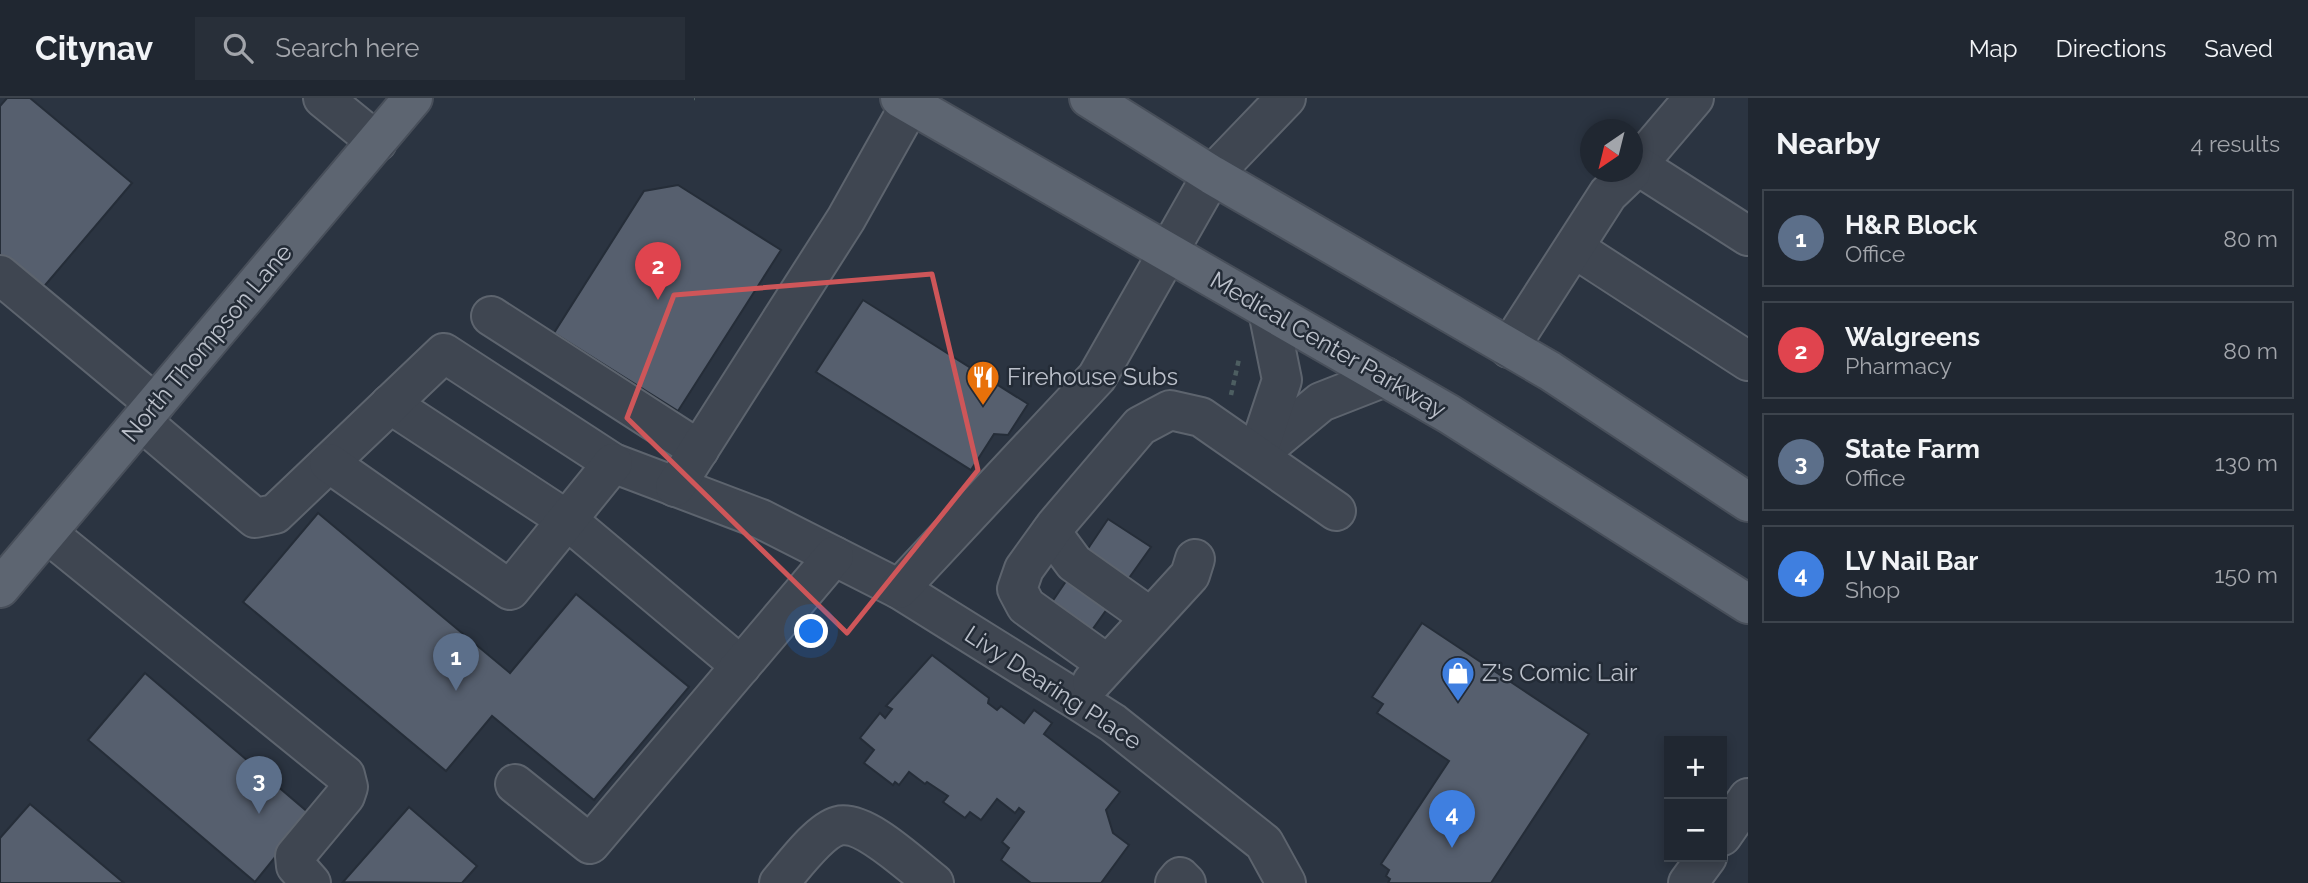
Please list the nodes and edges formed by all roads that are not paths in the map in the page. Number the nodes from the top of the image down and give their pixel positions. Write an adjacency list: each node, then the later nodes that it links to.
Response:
1 (323, 98): 7 (street)
2 (414, 98): 7 (main road, North Thompson Lane)
3 (1089, 98): 9 (main road)
4 (1286, 98): 9 (street)
5 (1694, 98): 8 (street)
6 (905, 101): 14 (main road, Medical Center Parkway); 23 (street)
7 (376, 142): 22 (main road, North Thompson Lane)
8 (1643, 158)
9 (1212, 174): 14 (street); 18 (main road)
10 (1643, 174): 12 (street)
11 (1620, 182): 13 (street)
12 (1748, 236)
13 (1574, 248): 18 (street); 19 (street)
14 (1168, 254): 16 (main road, Medical Center Parkway); 36 (street)
15 (0, 275): 22 (street)
16 (1268, 311): 20 (main road, Medical Center Parkway); 24 (street)
17 (491, 316): 23 (street)
18 (1510, 348): 28 (main road)
19 (1748, 361)
20 (1385, 377): 24 (street); 37 (main road, Medical Center Parkway)
21 (390, 404): 25 (street); 26 (street, Livy Dearing Place); 30 (street)
22 (148, 412): 25 (street); 32 (main road, North Thompson Lane)
23 (699, 450): 27 (street)
24 (1257, 455): 29 (street); 31 (street)
25 (329, 463): 30 (street)
26 (613, 464): 27 (street, Livy Dearing Place); 30 (street)
27 (676, 487): 33 (street, Livy Dearing Place)
28 (1748, 502)
29 (1336, 511)
30 (567, 520): 40 (street)
31 (1051, 532): 38 (street); 39 (street)
32 (47, 533): 35 (main road, North Thompson Lane); 46 (street)
33 (834, 556): 36 (street, Livy Dearing Place); 40 (street)
34 (1195, 559): 38 (street)
35 (0, 588)
36 (899, 589): 41 (street, Livy Dearing Place)
37 (1748, 604)
38 (1150, 617): 39 (street)
39 (1107, 664): 41 (street)
40 (741, 666): 42 (street)
41 (1077, 700): 51 (street, Livy Dearing Place)
42 (515, 784)
43 (1748, 798): 44 (street)
44 (1727, 828)
45 (1703, 862): 52 (street)
46 (311, 883)
47 (779, 883): 48 (street)
48 (934, 883)
49 (1175, 883): 50 (street)
50 (1186, 883)
51 (1286, 883)
52 (1688, 883)

